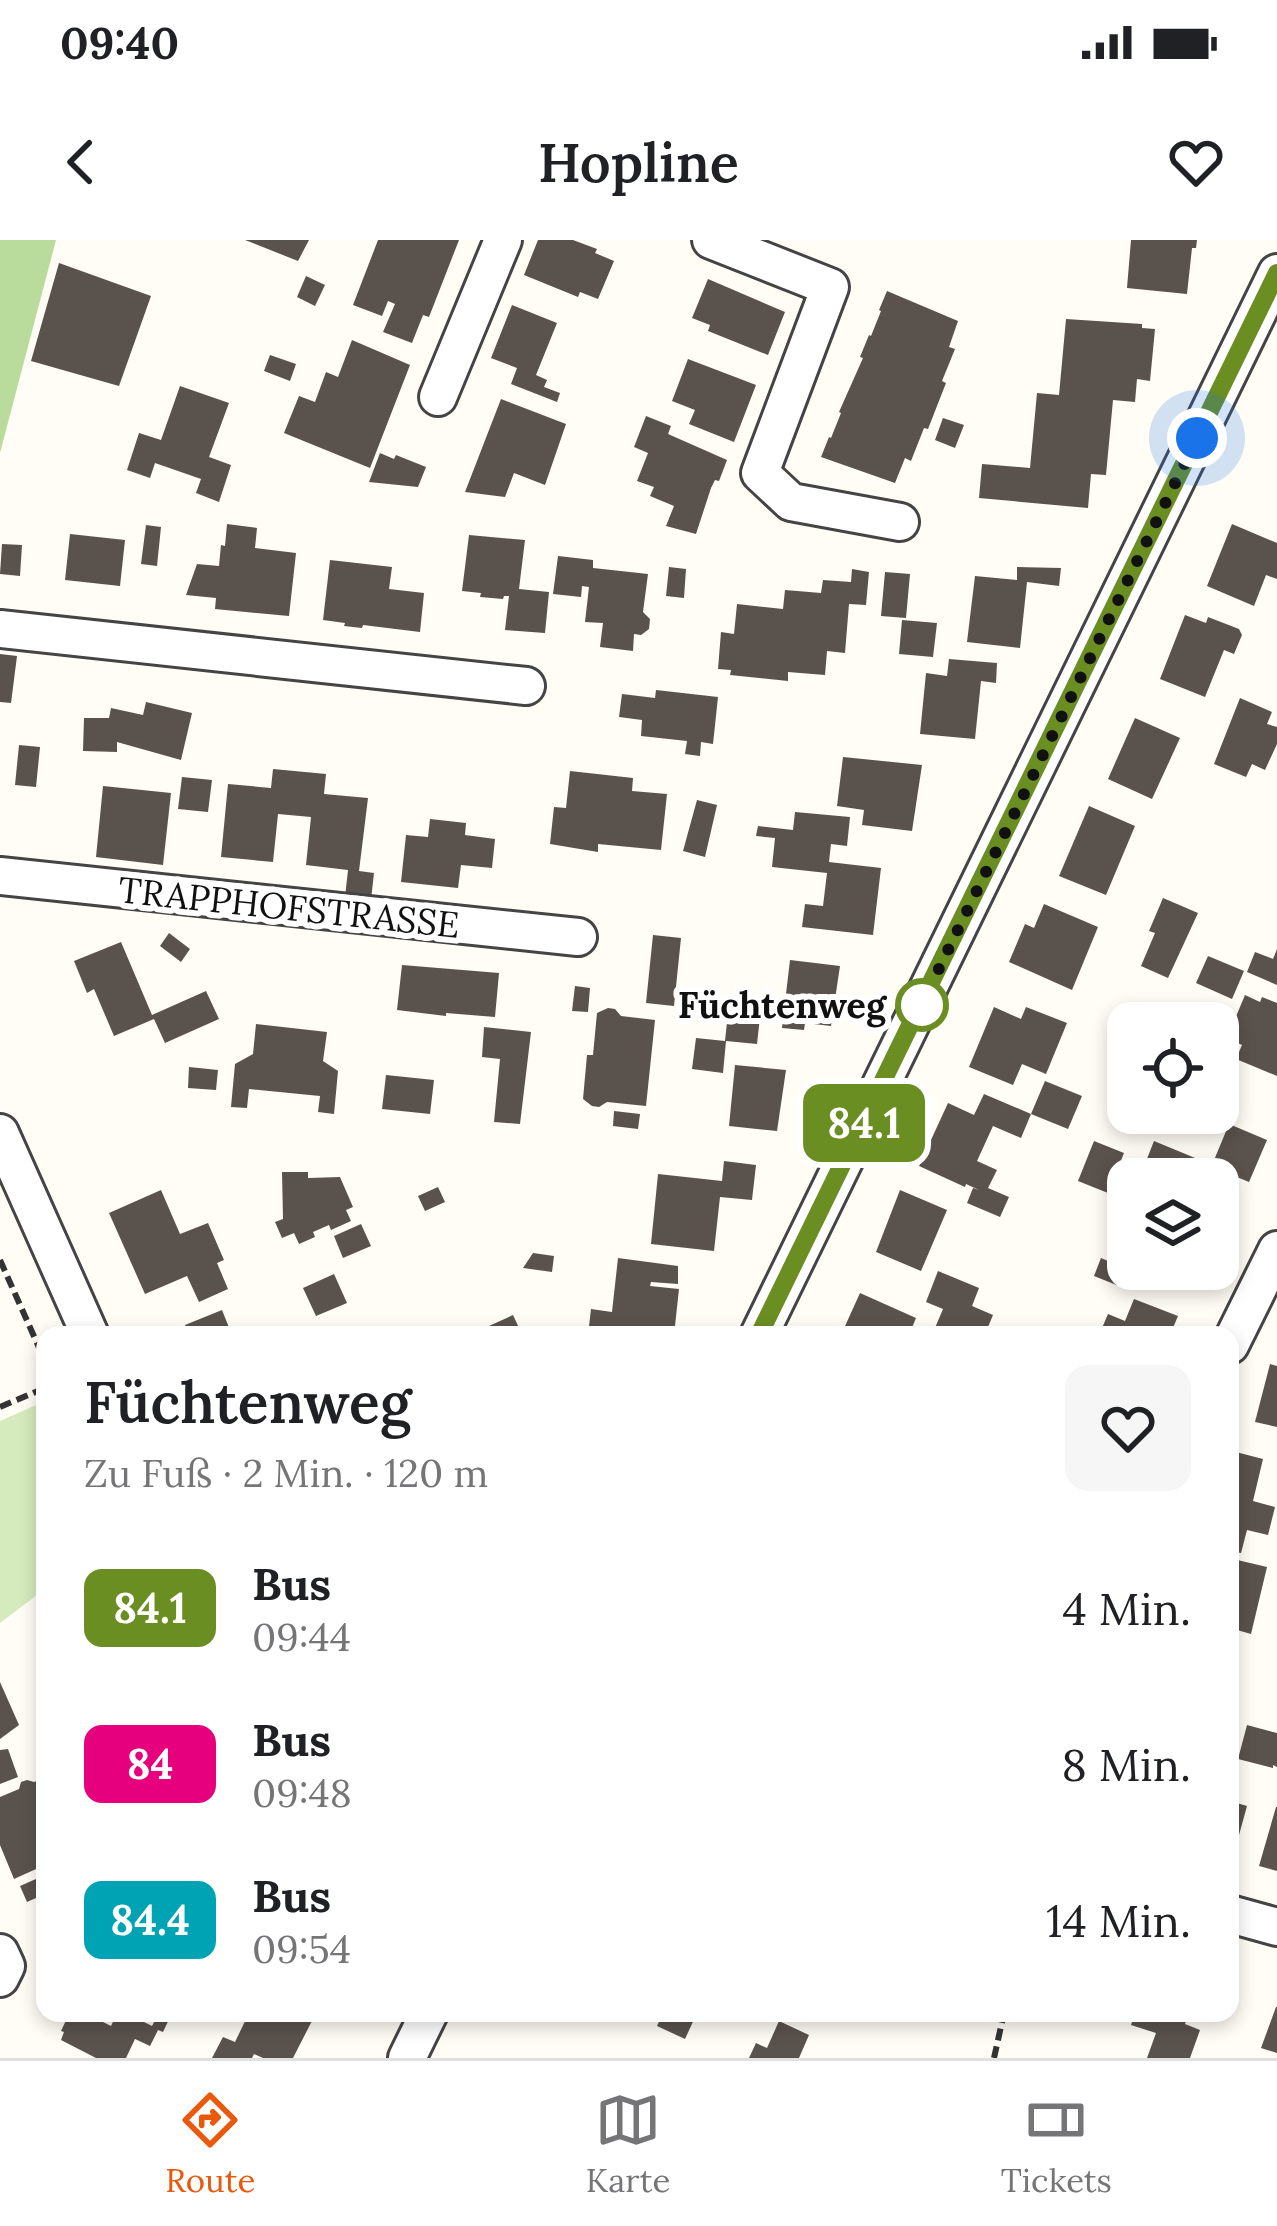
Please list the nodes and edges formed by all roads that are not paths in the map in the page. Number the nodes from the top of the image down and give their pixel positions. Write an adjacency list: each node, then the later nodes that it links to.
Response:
1 (503, 240): 4 (street)
2 (711, 240): 5 (street)
3 (1277, 273): 13 (street)
4 (438, 397)
5 (900, 522)
6 (0, 629): 7 (street)
7 (526, 686)
8 (0, 876): 9 (street, TRAPPHOFSTRASSE)
9 (578, 937)
10 (3, 1147): 12 (street)
11 (1277, 1250): 14 (street)
12 (86, 1326)
13 (763, 1326)
14 (1239, 1327)
15 (1239, 1916): 16 (street)
16 (1277, 1927)
17 (0, 1953): 18 (street)
18 (0, 1978)
19 (425, 2022): 20 (street)
20 (407, 2058)

